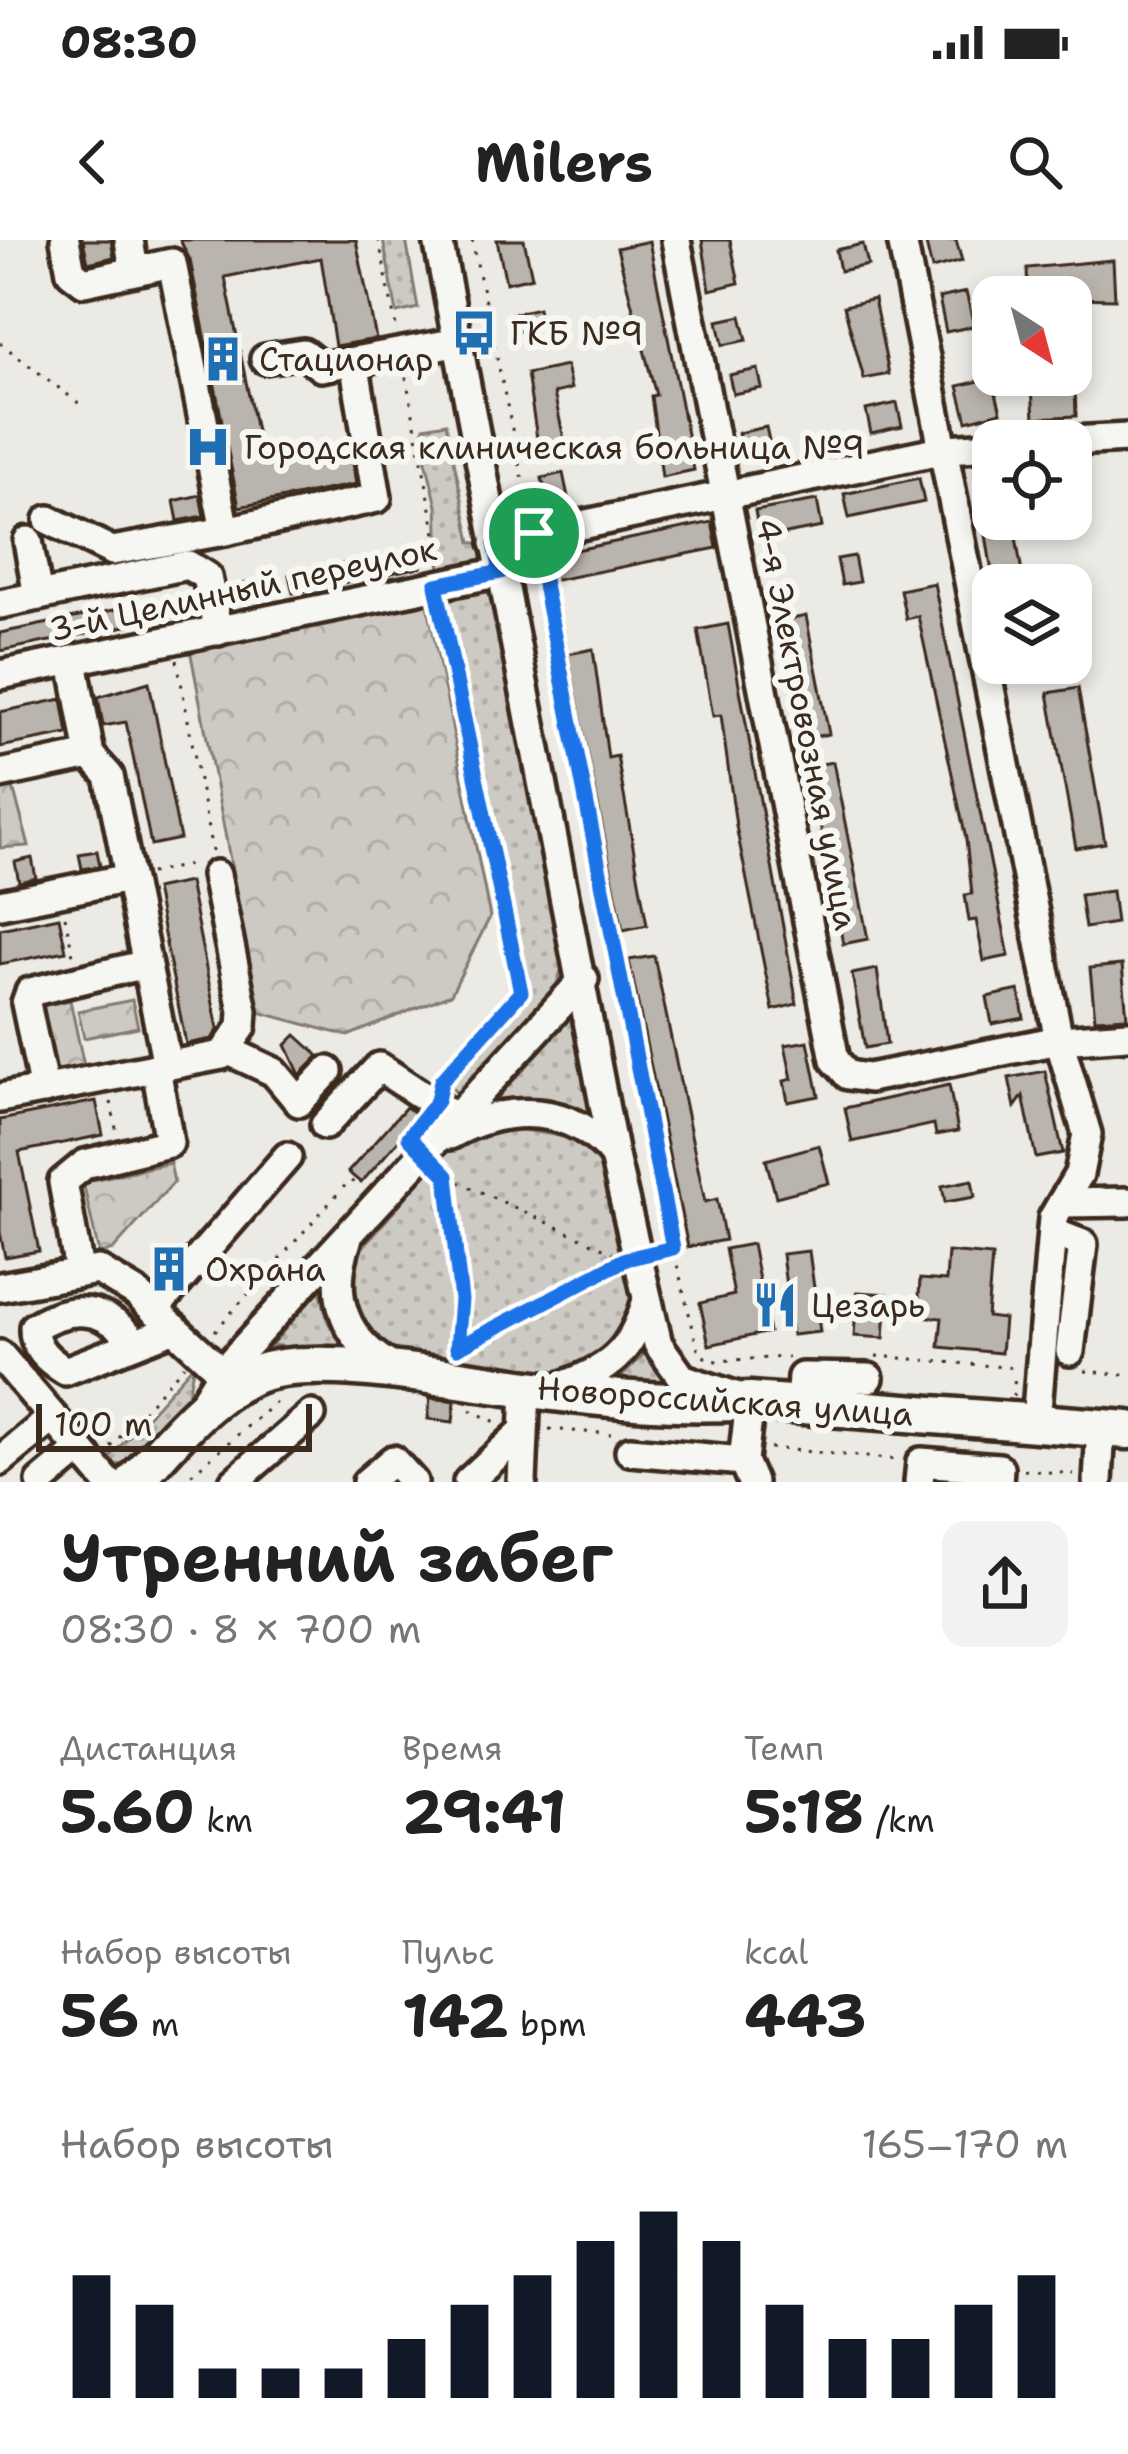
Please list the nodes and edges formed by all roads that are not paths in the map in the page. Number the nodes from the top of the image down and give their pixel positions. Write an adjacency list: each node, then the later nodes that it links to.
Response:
1 (65, 240): 7 (street)
2 (128, 240): 7 (street)
3 (437, 240): 8 (street)
4 (676, 240): 15 (street, 4-я Электровозная улица)
5 (902, 240): 14 (street)
6 (170, 251): 7 (street); 17 (street)
7 (134, 271)
8 (458, 342): 10 (street); 19 (street)
9 (265, 359): 10 (street)
10 (354, 361): 17 (street)
11 (1128, 437): 12 (street)
12 (1092, 440)
13 (972, 447): 14 (street)
14 (946, 449): 15 (street); 34 (street)
15 (726, 493): 19 (street); 34 (street, 4-я Электровозная улица)
16 (49, 520): 17 (street)
17 (225, 531)
18 (28, 542): 21 (street)
19 (495, 543): 20 (street)
20 (501, 572): 23 (street, 3-й Целинный переулок); 32 (street)
21 (38, 596): 22 (street); 23 (street)
22 (0, 604)
23 (218, 631): 24 (street, 3-й Целинный переулок)
24 (73, 661): 25 (street, 3-й Целинный переулок); 26 (street)
25 (0, 675)
26 (90, 755): 27 (street); 29 (street)
27 (0, 774)
28 (215, 867): 35 (street)
29 (129, 878): 30 (street); 31 (street)
30 (0, 904)
31 (146, 964): 36 (street); 38 (street)
32 (584, 979): 40 (street, Новороссийская улица); 43 (street)
33 (1128, 1035): 34 (street)
34 (1059, 1040): 46 (street)
35 (227, 1050): 36 (street); 37 (street)
36 (162, 1066): 38 (street); 49 (street)
37 (328, 1071)
38 (44, 1090): 39 (street)
39 (0, 1098)
40 (447, 1110): 41 (street); 42 (street, Новороссийская улица)
41 (326, 1125)
42 (428, 1149): 43 (street); 48 (street, Новороссийская улица)
43 (614, 1156): 51 (street)
44 (287, 1157): 52 (street)
45 (1128, 1202): 46 (street)
46 (1062, 1203): 47 (street)
47 (1052, 1232): 55 (street); 65 (street)
48 (349, 1237): 57 (street, Новороссийская улица); 58 (street)
49 (79, 1270): 50 (street); 52 (street)
50 (0, 1287)
51 (649, 1296): 59 (street); 60 (street)
52 (164, 1319): 53 (street); 57 (street)
53 (136, 1343)
54 (0, 1355): 63 (street)
55 (1077, 1361)
56 (865, 1367): 61 (street)
57 (222, 1372): 64 (street, Новороссийская улица)
58 (406, 1374): 59 (main road, Новороссийская улица); 64 (main road, Новороссийская улица)
59 (537, 1390): 60 (main road, Новороссийская улица); 67 (street)
60 (750, 1401): 61 (main road, Новороссийская улица); 71 (street)
61 (800, 1404): 65 (main road, Новороссийская улица)
62 (311, 1415): 76 (street)
63 (52, 1418): 69 (street); 70 (street)
64 (194, 1418): 75 (main road, Новороссийская улица)
65 (1036, 1422): 66 (main road, Новороссийская улица)
66 (1115, 1429): 73 (street)
67 (520, 1435): 79 (street); 80 (street)
68 (630, 1451): 71 (street)
69 (0, 1462)
70 (93, 1467): 74 (street)
71 (748, 1472)
72 (1001, 1475): 81 (street)
73 (1098, 1479)
74 (41, 1482)
75 (134, 1482)
76 (234, 1482)
77 (367, 1482): 78 (street)
78 (412, 1482)
79 (467, 1482)
80 (522, 1482)
81 (919, 1482)

